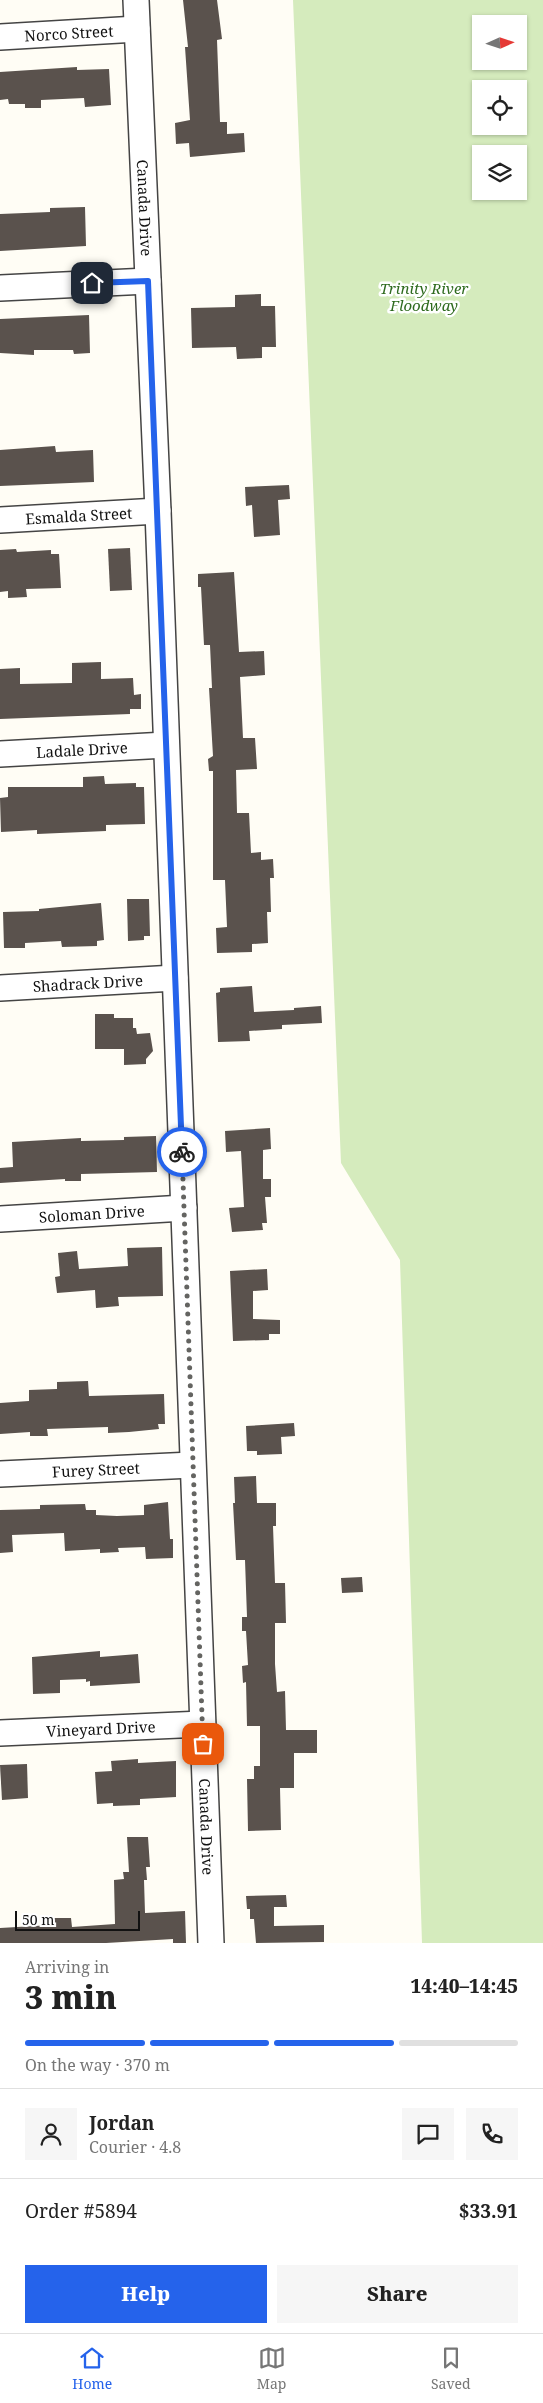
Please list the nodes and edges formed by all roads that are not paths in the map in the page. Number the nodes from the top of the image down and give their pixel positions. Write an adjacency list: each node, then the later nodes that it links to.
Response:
1 (136, 0): 2 (street, Canada Drive)
2 (137, 29): 3 (street, Norco Street); 4 (street, Canada Drive)
3 (0, 37)
4 (148, 281): 5 (street); 6 (street, Canada Drive)
5 (0, 288)
6 (158, 511): 7 (street, Esmalda Street); 8 (street, Canada Drive)
7 (0, 520)
8 (166, 745): 9 (street, Ladale Drive); 10 (street, Canada Drive)
9 (0, 754)
10 (175, 978): 11 (street, Shadrack Drive); 12 (street, Canada Drive)
11 (0, 988)
12 (184, 1208): 13 (street, Soloman Drive); 14 (street, Canada Drive)
13 (0, 1219)
14 (192, 1465): 15 (street, Furey Street); 16 (street, Canada Drive)
15 (0, 1474)
16 (202, 1724): 17 (street, Vineyard Drive); 18 (street, Canada Drive)
17 (0, 1733)
18 (210, 1943)

